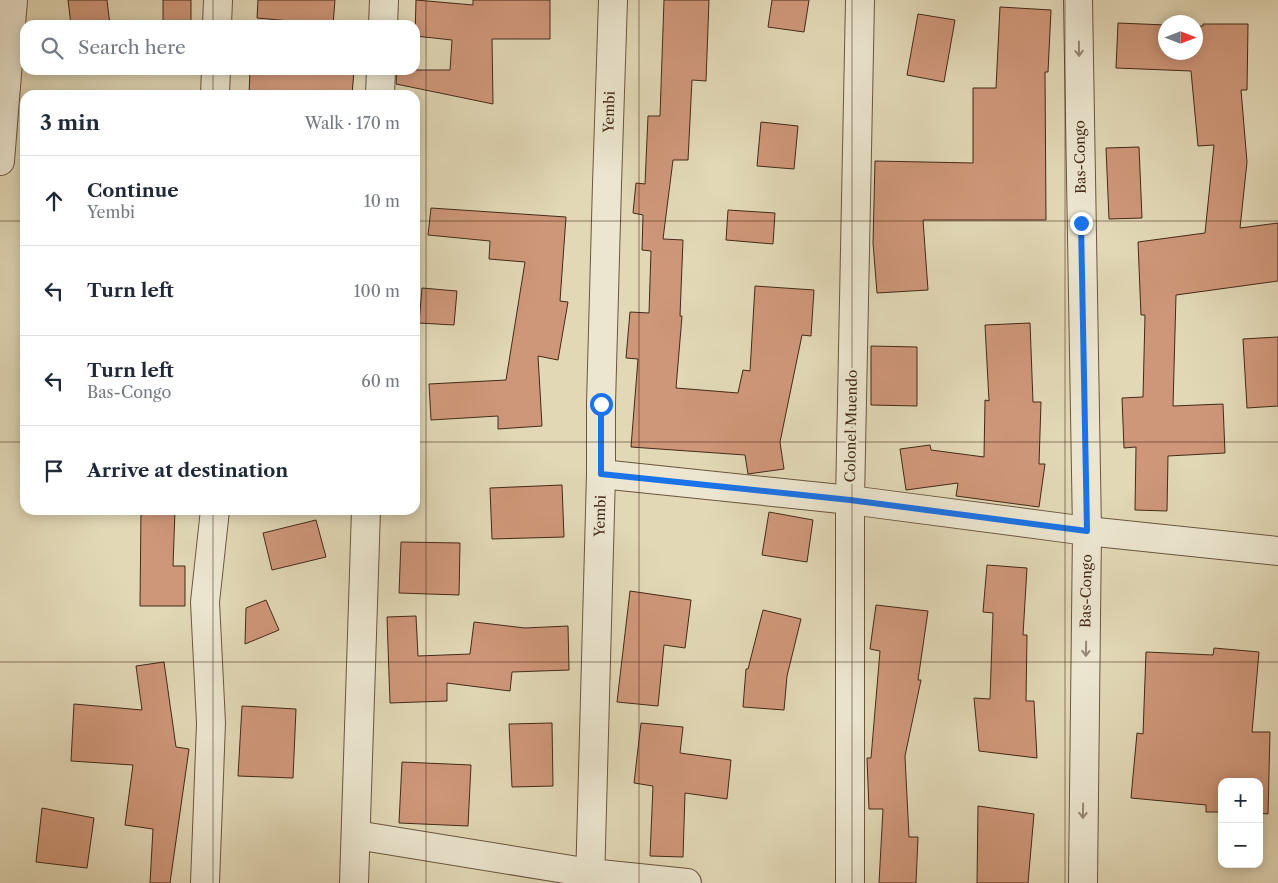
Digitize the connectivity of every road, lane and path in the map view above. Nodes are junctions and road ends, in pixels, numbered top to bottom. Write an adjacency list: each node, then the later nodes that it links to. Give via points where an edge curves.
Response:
1 (13, 0): 13 (street)
2 (218, 0): 7 (street)
3 (384, 0): 8 (street)
4 (613, 0): 14 (street, Yembi)
5 (860, 0): 15 (street, Colonel Muendo)
6 (1078, 0): 18 (street, Bas-Congo, one-way to 18)
7 (217, 20)
8 (383, 20)
9 (216, 75): 11 (street)
10 (381, 75): 12 (street)
11 (215, 90)
12 (380, 90)
13 (0, 161)
14 (601, 474): 15 (street); 21 (street, Yembi)
15 (850, 500): 18 (street); 25 (street, Colonel Muendo)
16 (214, 515): 22 (street, via 205,602 212,723)
17 (366, 515): 20 (street)
18 (1087, 531): 19 (street); 26 (street, Bas-Congo, one-way to 26)
19 (1278, 551)
20 (356, 835): 21 (street); 23 (street)
21 (590, 878): 24 (street)
22 (205, 883)
23 (354, 883)
24 (687, 883)
25 (850, 883)
26 (1082, 883)

